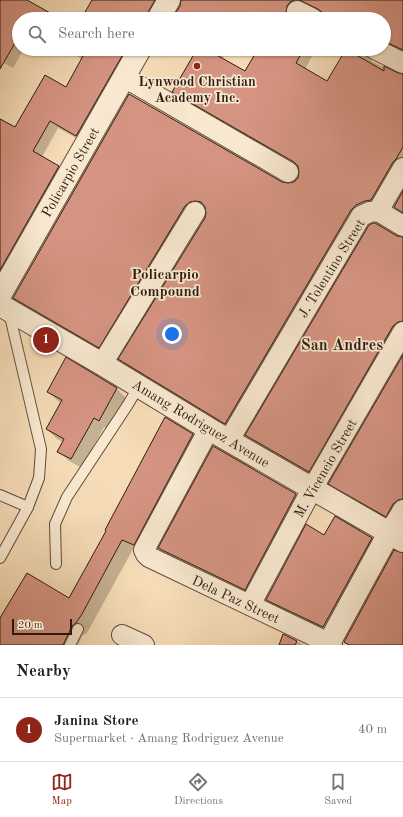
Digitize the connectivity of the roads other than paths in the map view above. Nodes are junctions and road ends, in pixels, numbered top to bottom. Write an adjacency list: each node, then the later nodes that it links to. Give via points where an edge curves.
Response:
1 (169, 0): 2 (street)
2 (162, 12)
3 (136, 56): 6 (street, Policarpio Street)
4 (389, 56): 5 (street)
5 (403, 63)
6 (124, 77): 8 (street); 12 (street, Policarpio Street)
7 (403, 168): 10 (street, J. Tolentino Street)
8 (288, 172)
9 (195, 212): 14 (street)
10 (378, 212): 11 (street); 17 (street, J. Tolentino Street, via 361,216)
11 (403, 226)
12 (3, 303): 14 (street, Amang Rodriguez Avenue); 20 (lane, via 41,449 39,478)
13 (403, 332): 18 (street, M. Vicencio Street)
14 (102, 364): 15 (street, Amang Rodriguez Avenue)
15 (139, 386): 16 (street, Amang Rodriguez Avenue); 24 (lane, via 67,497 55,524)
16 (209, 429): 17 (street, Amang Rodriguez Avenue); 25 (street, Dela Paz Street, via 144,550 149,557)
17 (229, 440): 18 (street, Amang Rodriguez Avenue)
18 (312, 489): 22 (street, Amang Rodriguez Avenue); 25 (street, M. Vicencio Street)
19 (0, 495): 20 (lane)
20 (28, 507): 23 (lane)
21 (403, 510): 22 (street)
22 (396, 537): 28 (street)
23 (0, 558)
24 (56, 564)
25 (250, 605): 28 (street, Dela Paz Street)
26 (78, 629): 29 (lane)
27 (122, 635): 30 (street)
28 (330, 644)
29 (70, 645)
30 (144, 645)

